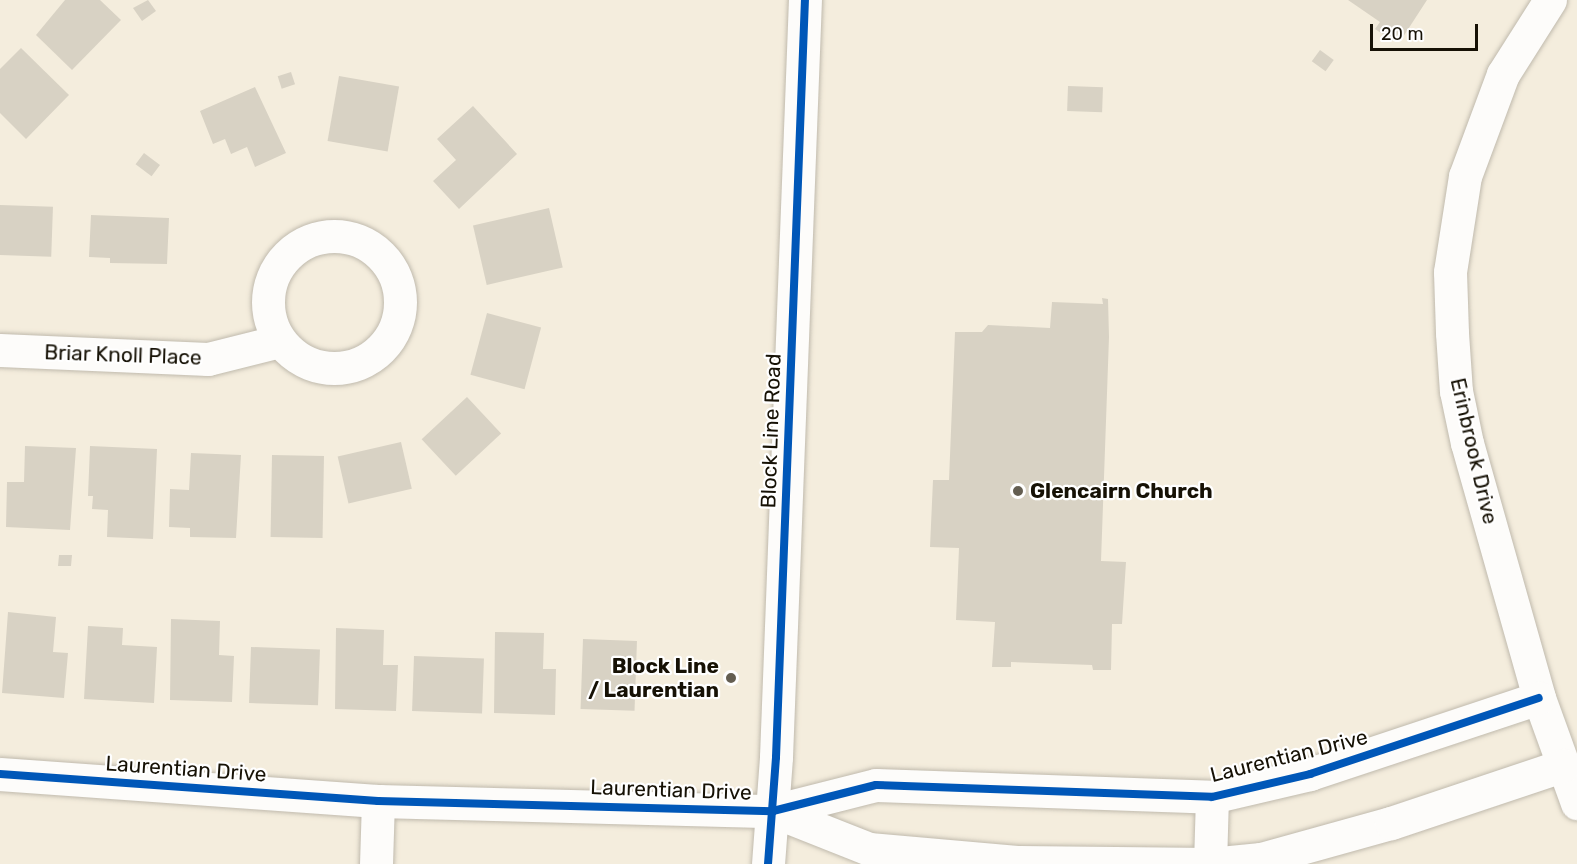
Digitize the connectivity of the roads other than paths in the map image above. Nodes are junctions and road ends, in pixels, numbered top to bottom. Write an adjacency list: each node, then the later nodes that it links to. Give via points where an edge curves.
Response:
1 (806, 0): 11 (street, Block Line Road)
2 (1550, 0): 5 (street, Erinbrook Drive, via 1503,74 1465,176 1450,272 1458,402)
3 (280, 342): 3 (street, via 298,358 319,367 338,369 361,364 385,346 399,319 400,286 390,263 371,244 339,234 301,243 276,270 267,303); 4 (street, Briar Knoll Place, via 208,359)
4 (0, 350)
5 (1539, 698): 6 (street, Erinbrook Drive); 8 (street, Laurentian Drive, via 1310,774)
6 (1564, 765): 10 (street, Erinbrook Drive); 14 (street, Laurentian Drive, via 1390,823 1260,859)
7 (0, 774): 9 (street, Laurentian Drive)
8 (1212, 797): 11 (street, Laurentian Drive, via 876,785); 14 (street)
9 (378, 801): 11 (street, Laurentian Drive); 12 (street)
10 (1577, 803)
11 (773, 811): 13 (street, Block Line Road); 14 (street, Laurentian Drive, via 869,849 1019,862)
12 (376, 864)
13 (768, 864)
14 (1210, 864)

